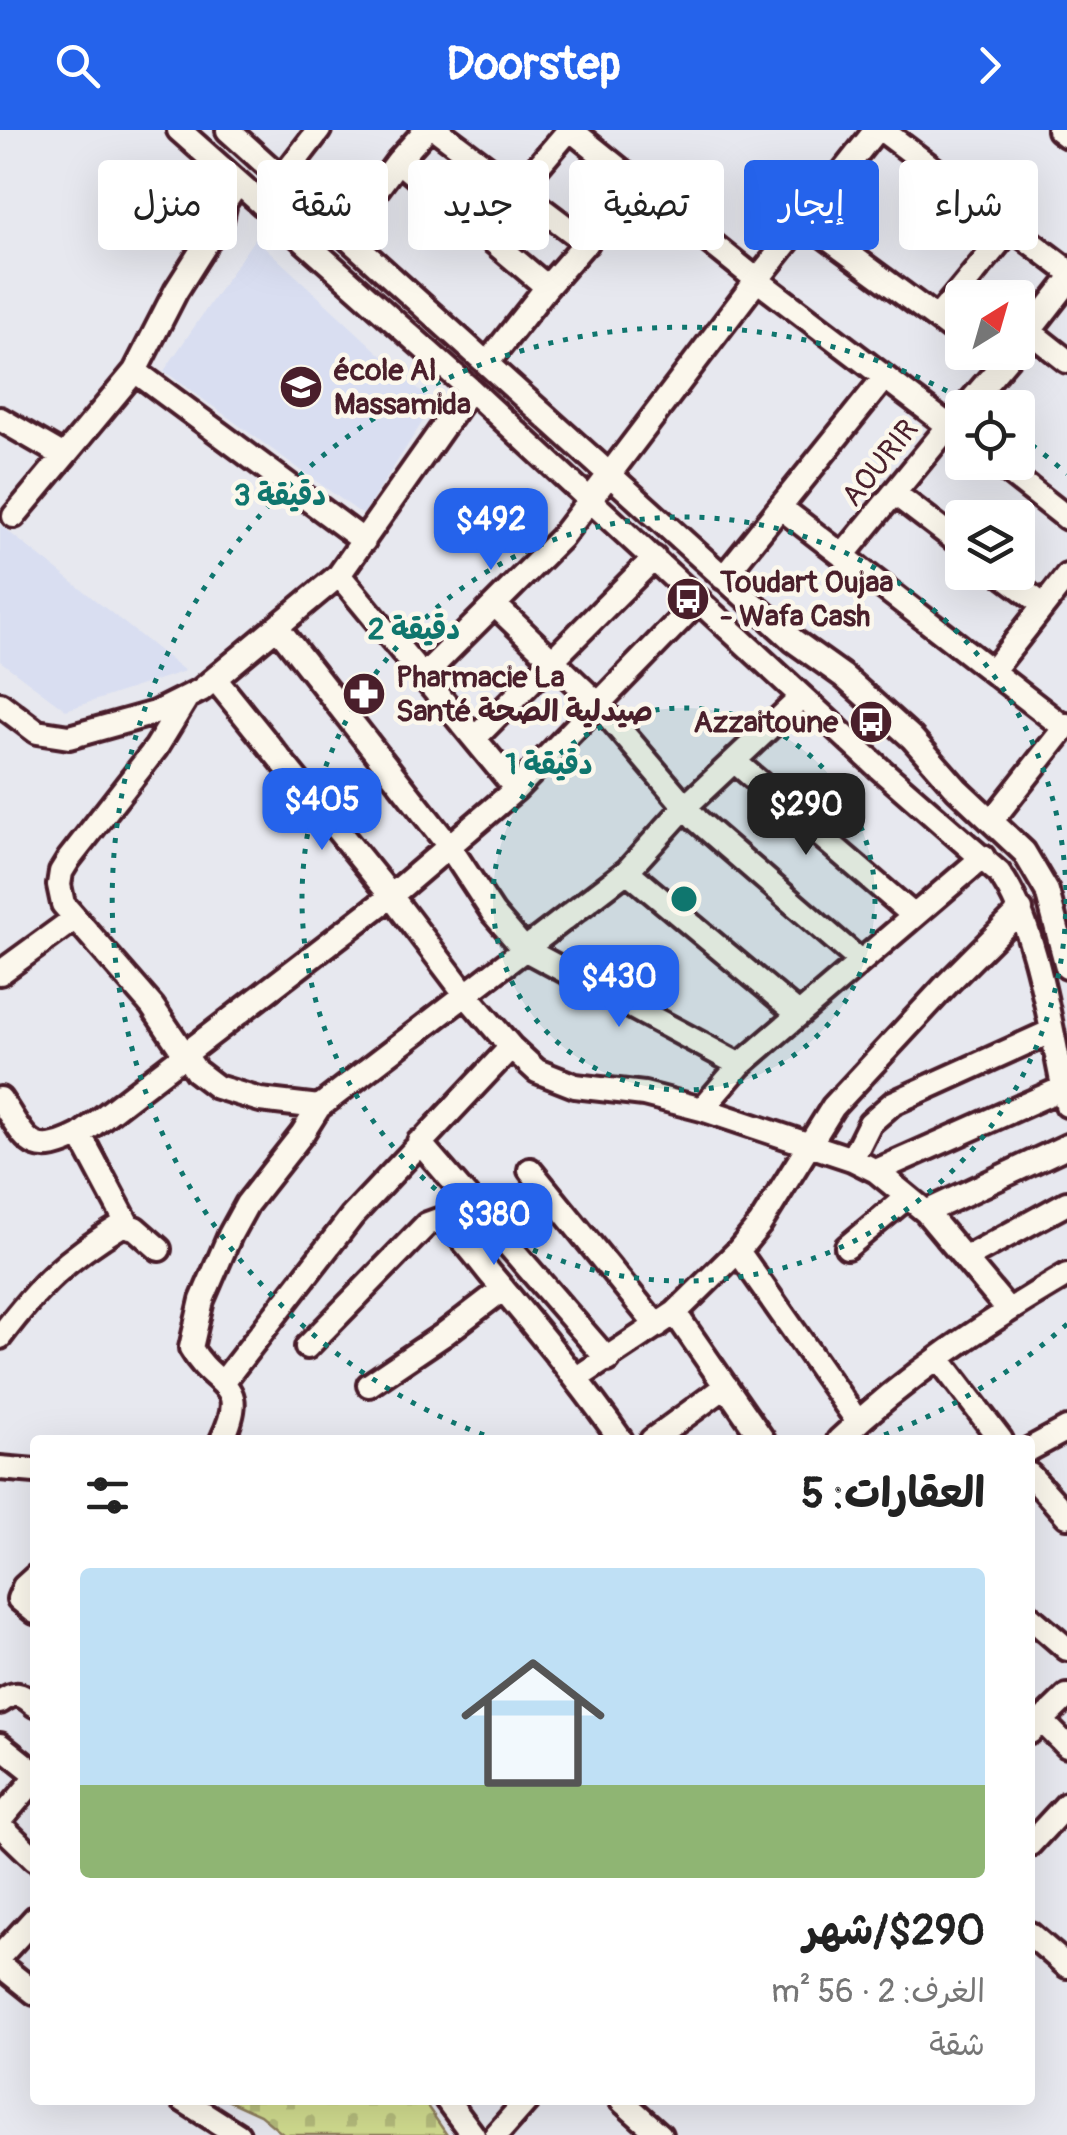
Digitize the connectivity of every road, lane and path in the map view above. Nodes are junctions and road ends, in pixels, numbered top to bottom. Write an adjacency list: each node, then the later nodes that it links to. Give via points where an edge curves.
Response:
1 (180, 130): 20 (street)
2 (228, 130): 10 (street)
3 (319, 130): 11 (street)
4 (426, 130): 17 (street)
5 (437, 130): 12 (street)
6 (570, 130): 13 (street); 14 (street)
7 (879, 130): 15 (street); 16 (street)
8 (1059, 130): 9 (street)
9 (1067, 136)
10 (262, 160)
11 (296, 160)
12 (478, 160)
13 (544, 160)
14 (608, 160)
15 (854, 160)
16 (919, 160)
17 (398, 161): 18 (street); 19 (street)
18 (408, 170)
19 (388, 174)
20 (246, 189): 41 (street, via 225,202); 43 (street)
21 (549, 214): 22 (street)
22 (569, 229)
23 (1038, 248): 31 (street)
24 (361, 250): 40 (street)
25 (504, 250): 34 (street)
26 (579, 250): 34 (street)
27 (720, 250): 32 (street)
28 (781, 250): 32 (street)
29 (843, 250): 35 (street)
30 (993, 250): 35 (street)
31 (1067, 270)
32 (757, 280): 42 (street); 48 (street)
33 (1067, 284): 36 (street)
34 (548, 286): 40 (street)
35 (936, 318): 37 (street)
36 (1035, 324)
37 (945, 325)
38 (1035, 345): 39 (street)
39 (1067, 361)
40 (488, 362): 48 (street)
41 (136, 371): 47 (street); 56 (street)
42 (884, 378): 44 (street); 52 (street)
43 (470, 389): 51 (street); 56 (street)
44 (945, 412)
45 (0, 418): 47 (street)
46 (945, 437): 50 (street, AOURIR)
47 (64, 456): 53 (street)
48 (610, 476): 51 (street); 61 (street)
49 (1019, 480): 54 (street)
50 (894, 493): 55 (street); 57 (street, AOURIR)
51 (592, 500): 58 (street); 65 (street)
52 (780, 507): 57 (street); 61 (street)
53 (14, 516)
54 (1067, 518)
55 (945, 532)
56 (364, 542): 59 (street)
57 (844, 554): 68 (street)
58 (654, 558): 63 (street); 67 (street)
59 (339, 575): 66 (street); 69 (street)
60 (1067, 576): 64 (street)
61 (724, 578): 81 (street, via 912,738)
62 (1023, 590): 64 (street)
63 (700, 600): 71 (street); 74 (street)
64 (1043, 605): 68 (street)
65 (496, 606): 67 (street); 69 (street)
66 (278, 628): 70 (street); 82 (street)
67 (552, 658): 74 (street); 76 (street)
68 (994, 670): 75 (street)
69 (423, 676): 76 (street)
70 (216, 680): 72 (street); 85 (street)
71 (802, 697): 78 (street); 83 (street)
72 (186, 699): 73 (street, via 69,737 37,732); 88 (street, via 61,872 63,904)
73 (0, 704)
74 (598, 704): 79 (street); 80 (street)
75 (1066, 726): 77 (street)
76 (476, 737): 79 (street)
77 (1058, 756): 81 (street)
78 (734, 761): 80 (street); 87 (street)
79 (516, 789): 82 (street)
80 (686, 806): 84 (street); 90 (street)
81 (993, 820): 91 (street, via 1042,881)
82 (449, 846): 85 (street); 89 (street)
83 (983, 856): 86 (street); 87 (street)
84 (627, 871): 89 (street); 94 (street)
85 (391, 896): 93 (street); 97 (street)
86 (1021, 910): 95 (street); 105 (street, via 857,1078)
87 (913, 914): 90 (street)
88 (74, 920): 92 (street); 97 (street, via 130,979)
89 (524, 949): 93 (street); 98 (street)
90 (860, 961): 94 (street)
91 (1067, 967)
92 (0, 973)
93 (467, 996): 96 (street); 101 (street)
94 (798, 1014): 98 (street)
95 (1050, 1032): 99 (street); 107 (street, via 893,1103 870,1123)
96 (511, 1047): 102 (street, via 555,1080); 104 (street)
97 (186, 1055): 101 (street, via 217,1087); 103 (street)
98 (740, 1065): 102 (street)
99 (1065, 1096): 109 (street)
100 (0, 1099): 103 (street, via 36,1146 48,1149)
101 (319, 1106): 126 (street, via 247,1204 202,1300 191,1348)
102 (702, 1109): 105 (street)
103 (80, 1135): 112 (street)
104 (418, 1142): 124 (street); 126 (street)
105 (810, 1144): 107 (street); 115 (street)
106 (1067, 1146): 111 (street)
107 (852, 1159): 109 (street)
108 (530, 1170): 120 (street, via 627,1285)
109 (876, 1172): 111 (street)
110 (1067, 1203): 116 (street)
111 (917, 1204): 113 (street); 116 (street)
112 (128, 1225): 114 (street); 121 (street, via 55,1272)
113 (847, 1247)
114 (159, 1248)
115 (738, 1251): 120 (street); 129 (street)
116 (966, 1258): 119 (street)
117 (1067, 1275): 119 (street)
118 (503, 1289): 122 (street, via 445,1224 433,1221); 125 (street); 127 (street)
119 (1008, 1310): 123 (street)
120 (666, 1320): 124 (street); 128 (street)
121 (0, 1337)
122 (307, 1347)
123 (939, 1359): 129 (street); 136 (street)
124 (608, 1360): 125 (street)
125 (577, 1378): 132 (street)
126 (222, 1382): 131 (street, via 234,1399)
127 (368, 1385)
128 (726, 1386): 133 (street); 134 (street)
129 (858, 1422): 135 (street)
130 (1067, 1429): 137 (street)
131 (224, 1435)
132 (617, 1435)
133 (659, 1435)
134 (760, 1435)
135 (845, 1435)
136 (997, 1435)
137 (1035, 1447)
138 (0, 1468): 139 (street)
139 (30, 1471)
140 (1035, 1481): 141 (street)
141 (1067, 1516)
142 (30, 1581): 143 (street, via 19,1598)
143 (30, 1608)
144 (1035, 1621): 145 (street)
145 (1067, 1649)
146 (1067, 1696): 149 (street)
147 (30, 1701): 148 (street, via 14,1693)
148 (0, 1702)
149 (1037, 1717): 151 (street)
150 (0, 1745): 152 (street)
151 (1067, 1746)
152 (30, 1772)
153 (30, 1783): 155 (street)
154 (1067, 1804): 156 (street)
155 (0, 1823): 157 (street)
156 (1035, 1839)
157 (30, 1854)
158 (30, 1923): 160 (street)
159 (1035, 1938): 162 (street)
160 (0, 1956)
161 (0, 1966): 163 (street)
162 (1067, 1966)
163 (30, 1989)
164 (190, 2105): 168 (street)
165 (451, 2105): 169 (street)
166 (523, 2105): 170 (street)
167 (627, 2105): 171 (street)
168 (238, 2135)
169 (473, 2135)
170 (496, 2135)
171 (660, 2135)

